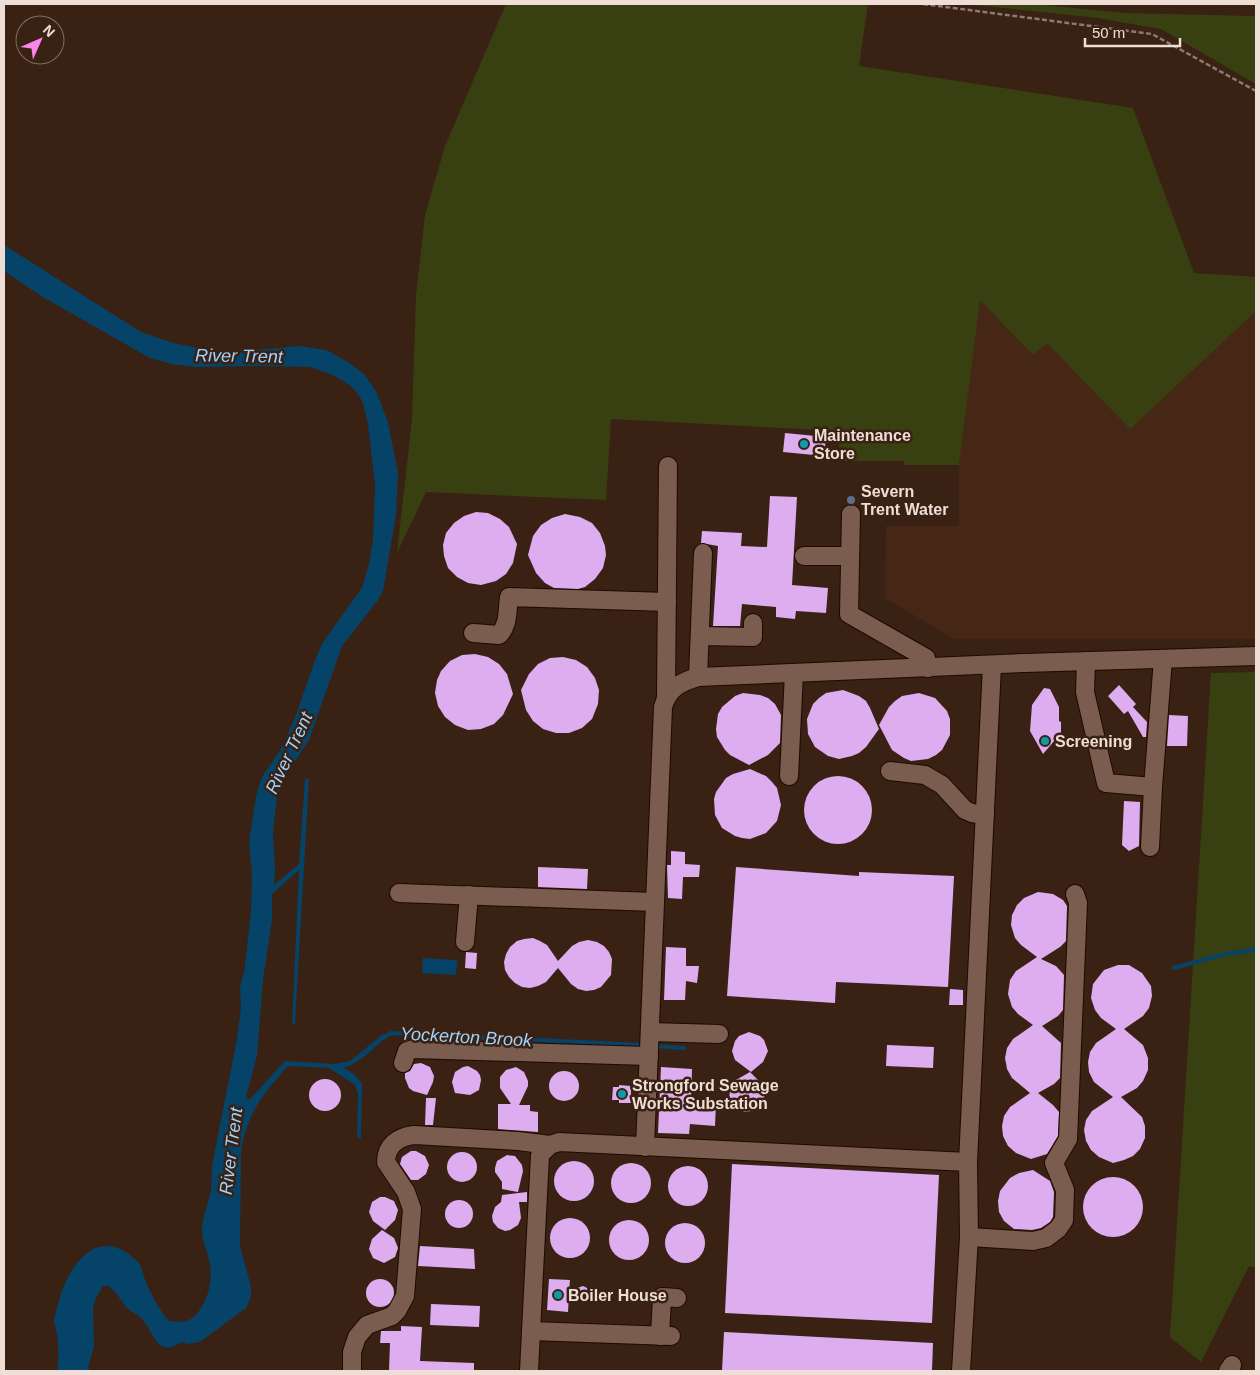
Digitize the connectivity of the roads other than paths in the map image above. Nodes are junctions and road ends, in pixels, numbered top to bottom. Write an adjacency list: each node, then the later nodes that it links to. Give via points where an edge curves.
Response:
1 (668, 466): 6 (lane)
2 (851, 514): 5 (lane)
3 (704, 554): 9 (lane)
4 (804, 556): 5 (lane)
5 (850, 556): 14 (lane, via 849,614 926,658)
6 (667, 602): 8 (lane, via 508,597 503,631 499,635); 17 (lane)
7 (753, 623): 9 (lane, via 753,636)
8 (474, 633)
9 (700, 636): 16 (lane)
10 (1256, 656): 11 (lane)
11 (1163, 659): 12 (lane); 20 (lane)
12 (1086, 661): 13 (lane); 20 (lane, via 1085,692 1106,783)
13 (992, 665): 14 (lane); 21 (lane)
14 (928, 668): 15 (lane)
15 (794, 673): 16 (lane); 19 (lane)
16 (698, 676): 17 (lane, via 677,684)
17 (666, 697): 26 (lane)
18 (890, 770): 21 (lane, via 925,775 942,785 965,810)
19 (789, 776)
20 (1153, 787): 22 (lane)
21 (985, 815): 34 (lane)
22 (1150, 847)
23 (399, 893): 25 (lane)
24 (1075, 894): 35 (lane, via 1078,903 1068,1139 1054,1163 1065,1190 1064,1220 1046,1238 1032,1241)
25 (469, 895): 26 (lane); 27 (lane)
26 (655, 902): 28 (lane)
27 (464, 942)
28 (650, 1032): 29 (lane); 30 (lane)
29 (719, 1034)
30 (649, 1056): 31 (lane, via 413,1049 407,1052); 33 (lane)
31 (403, 1063)
32 (550, 1145): 33 (lane, via 559,1142); 37 (lane, via 540,1155); 38 (lane, via 414,1136 402,1137 391,1145 386,1162 406,1192 412,1209 405,1296 392,1316 367,1326 357,1336 352,1352)
33 (645, 1147): 34 (lane)
34 (968, 1162): 35 (lane)
35 (969, 1237): 40 (lane)
36 (677, 1298): 37 (lane, via 662,1297 666,1336)
37 (531, 1331): 39 (lane)
38 (352, 1371)
39 (529, 1371)
40 (961, 1371)

